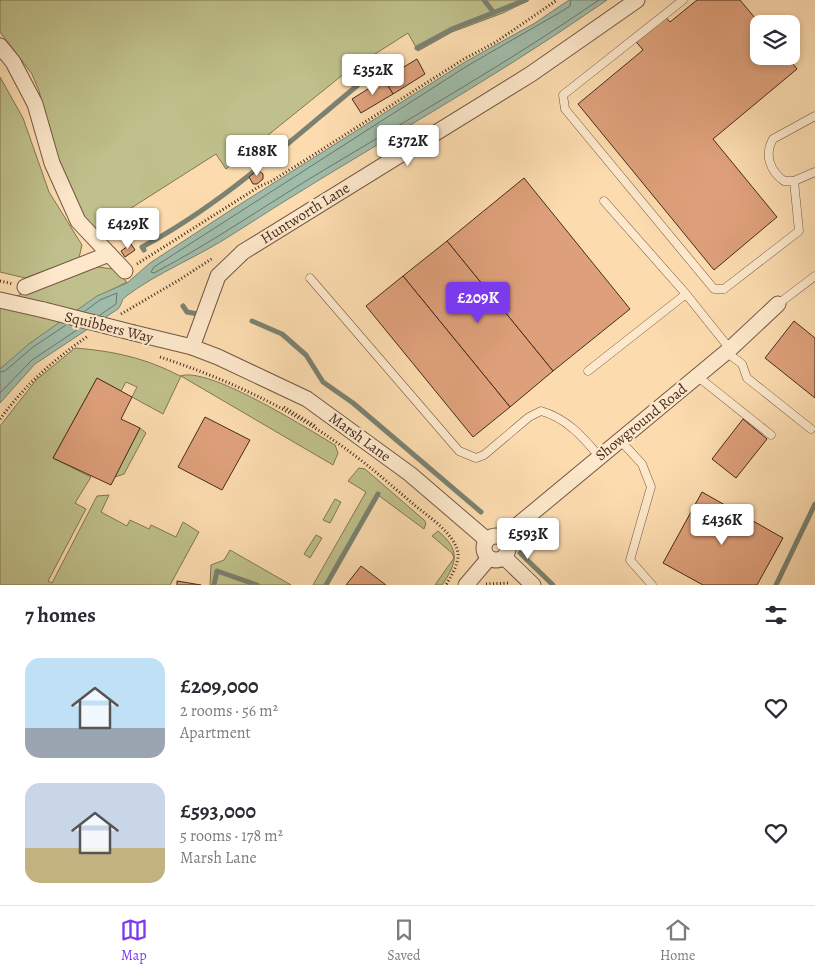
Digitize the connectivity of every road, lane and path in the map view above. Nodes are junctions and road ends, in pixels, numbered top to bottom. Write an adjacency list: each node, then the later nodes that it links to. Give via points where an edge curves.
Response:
1 (557, 0): 10 (path, via 496,42)
2 (637, 0): 20 (street, Huntworth Lane, via 530,74 243,252 218,276)
3 (683, 0): 7 (lane, via 563,95 565,109 714,289 724,289 799,232)
4 (0, 46): 9 (street, via 13,62 35,104 52,163 78,221)
5 (815, 116): 7 (lane, via 773,139 769,145 771,168 784,181)
6 (815, 172): 7 (lane)
7 (794, 181)
8 (604, 201): 14 (lane)
9 (109, 254): 10 (street); 13 (street)
10 (125, 271)
11 (815, 276): 16 (lane)
12 (310, 278): 32 (lane, via 460,450 476,458 484,455 529,417 541,411 554,415 573,428)
13 (25, 287)
14 (686, 294): 22 (lane); 25 (lane)
15 (0, 300): 20 (street, Squibbers Way, bridge)
16 (778, 304): 22 (street, Showground Road)
17 (129, 309): 18 (path)
18 (114, 318)
19 (90, 335): 27 (path, via 34,378)
20 (192, 347): 24 (street, Squibbers Way)
21 (155, 351): 31 (path, via 287,408)
22 (728, 351): 26 (street, Showground Road); 28 (lane, via 742,364 747,378)
23 (150, 353): 31 (path, via 187,365 254,395)
24 (218, 357): 33 (street, Marsh Lane, via 307,399)
25 (588, 371)
26 (697, 376): 29 (lane); 30 (street, Showground Road)
27 (0, 418)
28 (811, 429)
29 (771, 435)
30 (619, 440): 32 (street, Showground Road); 40 (lane, via 642,464 650,487 630,560)
31 (335, 442): 36 (path, via 445,532 458,553 458,562)
32 (599, 456): 33 (street, Showground Road)
33 (495, 539): 34 (street, via 484,548); 34 (street, via 508,548)
34 (496, 558): 35 (street); 37 (street)
35 (520, 573): 38 (path, via 512,583); 39 (street)
36 (446, 585)
37 (466, 585)
38 (483, 585)
39 (533, 585)
40 (652, 585)

